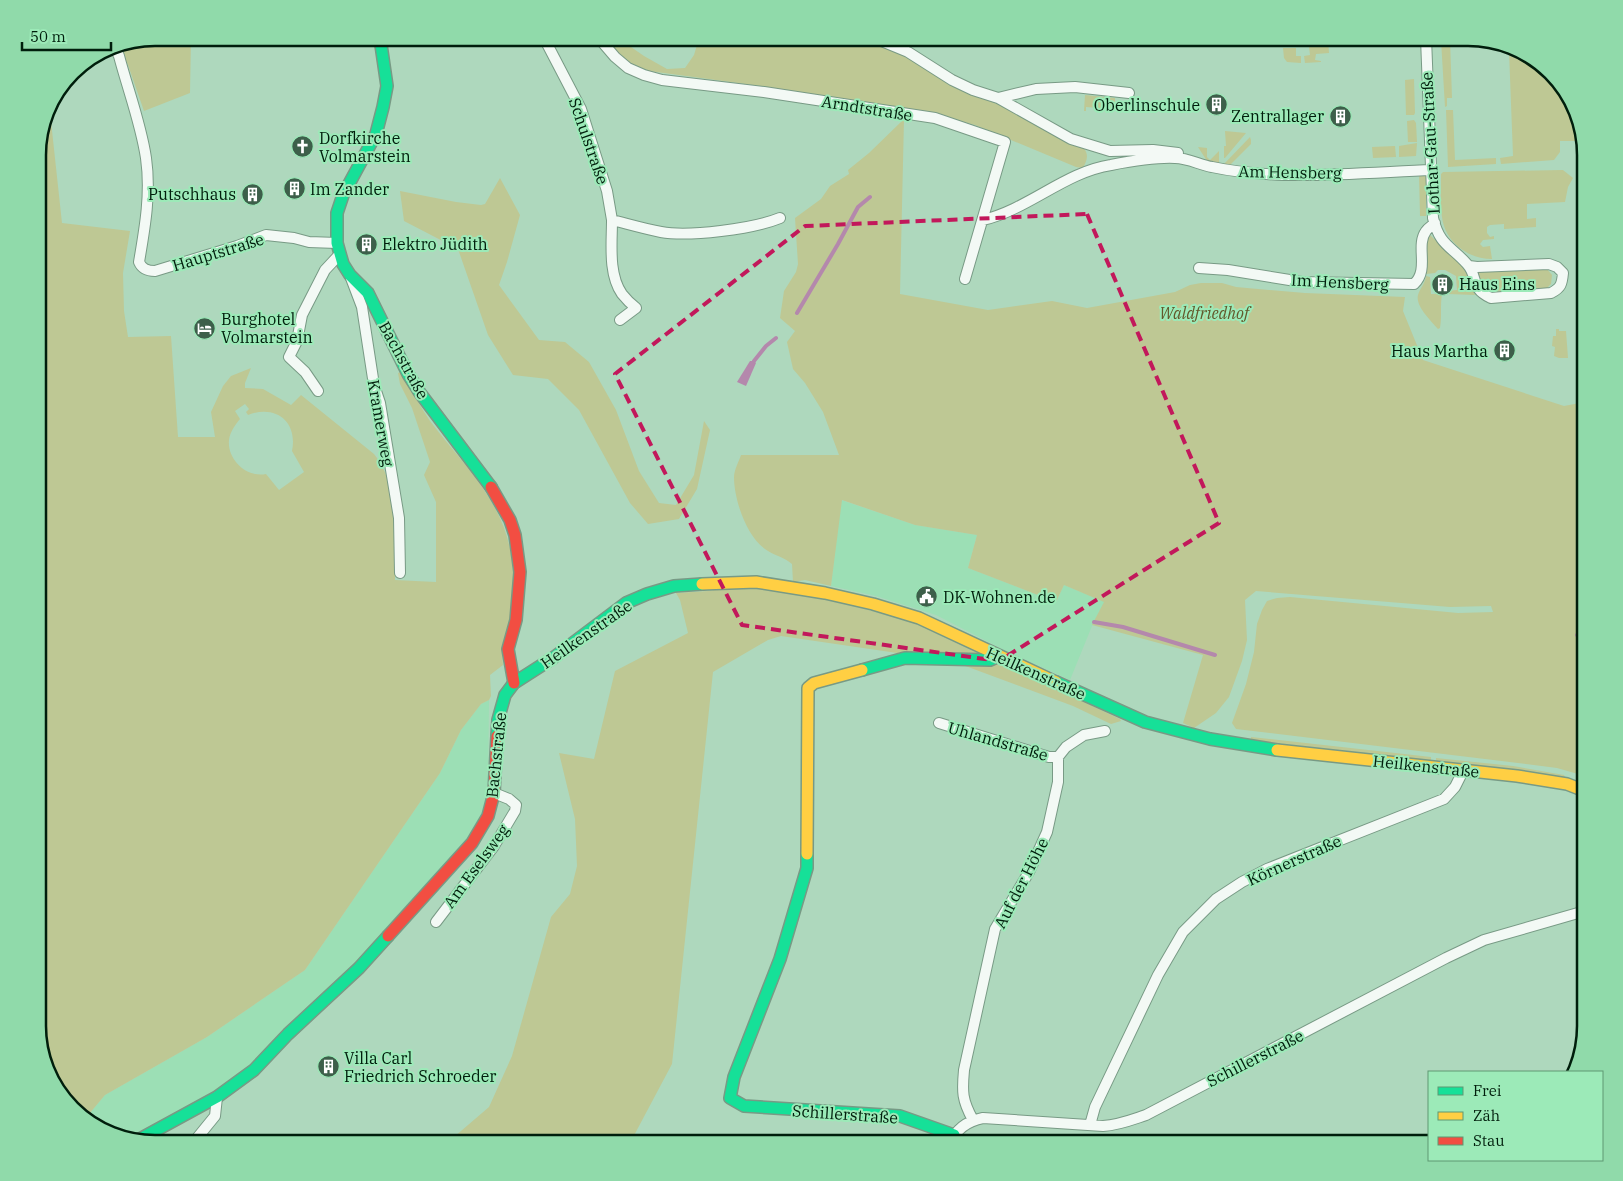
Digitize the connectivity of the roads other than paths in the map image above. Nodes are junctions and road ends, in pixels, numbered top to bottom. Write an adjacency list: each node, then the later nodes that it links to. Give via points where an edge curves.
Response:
1 (381, 46): 15 (street, via 387,86 383,107 376,134 343,195 337,213)
2 (548, 46): 12 (street, Schulstraße, via 581,110 607,191)
3 (606, 46): 13 (street, Arndtstraße, via 628,68 662,80 935,118 1005,142)
4 (893, 46): 8 (street, via 966,87)
5 (1426, 46): 10 (street, Lothar-Gau-Straße)
6 (117, 54): 15 (street, Hauptstraße, via 146,157 147,209 139,262 145,270 155,271 266,235)
7 (1130, 93): 8 (street, via 1075,87 1036,89)
8 (998, 98): 9 (street, via 1071,139 1093,147 1110,151 1180,153)
9 (1198, 164): 10 (street, Am Hensberg, via 1284,175); 13 (street, Am Hensberg, via 1177,158 1109,165 1086,171 1002,214)
10 (1432, 170): 14 (street, Lothar-Gau-Straße)
11 (780, 218): 12 (street, via 765,224 686,234 662,233)
12 (612, 220): 21 (street, Schulstraße, via 612,259 616,280 622,294 636,308)
13 (983, 220): 20 (street, Arndtstraße)
14 (1435, 223): 17 (street, Lothar-Gau-Straße, via 1441,239); 18 (street, Im Hensberg, via 1422,238 1422,273 1414,284 1302,282)
15 (336, 243): 16 (street, Bachstraße)
16 (339, 255): 19 (street, Bachstraße); 22 (street, via 325,270 302,315 289,357)
17 (1469, 266): 17 (street, Lothar-Gau-Straße, via 1476,287 1491,298 1551,293 1562,283 1563,274 1549,264)
18 (1199, 268)
19 (350, 275): 23 (street, Kramerweg, via 362,306 374,385 380,403 399,518); 25 (street, Bachstraße, via 368,293 420,393 488,483 510,520 520,572 516,620 508,649)
20 (965, 278)
21 (620, 320)
22 (318, 391)
23 (400, 573)
24 (999, 656): 25 (street, Heilkenstraße, via 919,618 873,604 756,582 697,584 674,586 626,604 554,658); 29 (street, Heilkenstraße, via 1145,722 1183,733 1248,746 1333,757); 39 (street, Schillerstraße, via 990,660 905,658 814,683 808,688 808,868 780,959 734,1077 730,1098 744,1106 900,1116)
25 (514, 683): 31 (street, Bachstraße, via 505,695 498,720)
26 (939, 723): 28 (street, Uhlandstraße)
27 (1105, 731): 28 (street, via 1084,735 1066,746)
28 (1058, 757): 35 (street, Auf der Höhe, via 1058,782 1047,832 1029,872 996,929 964,1070 962,1093)
29 (1464, 769): 30 (street, Heilkenstraße); 36 (street, Körnerstraße, via 1456,787 1444,799 1267,869 1242,882 1204,910 1184,932 1158,975 1094,1107)
30 (1577, 788)
31 (494, 793): 33 (street, Am Eselsweg, via 509,799 516,805 515,811 494,846); 34 (street, Bachstraße, via 488,816 472,843 359,968 254,1070)
32 (1577, 914): 36 (street, Schillerstraße, via 1484,940 1146,1114 1116,1126)
33 (436, 922)
34 (217, 1097): 37 (street, Bachstraße); 38 (street, via 215,1116)
35 (973, 1120): 36 (street, Schillerstraße); 40 (street, Schillerstraße)
36 (1090, 1125)
37 (147, 1134)
38 (200, 1135)
39 (944, 1135)
40 (956, 1135)

